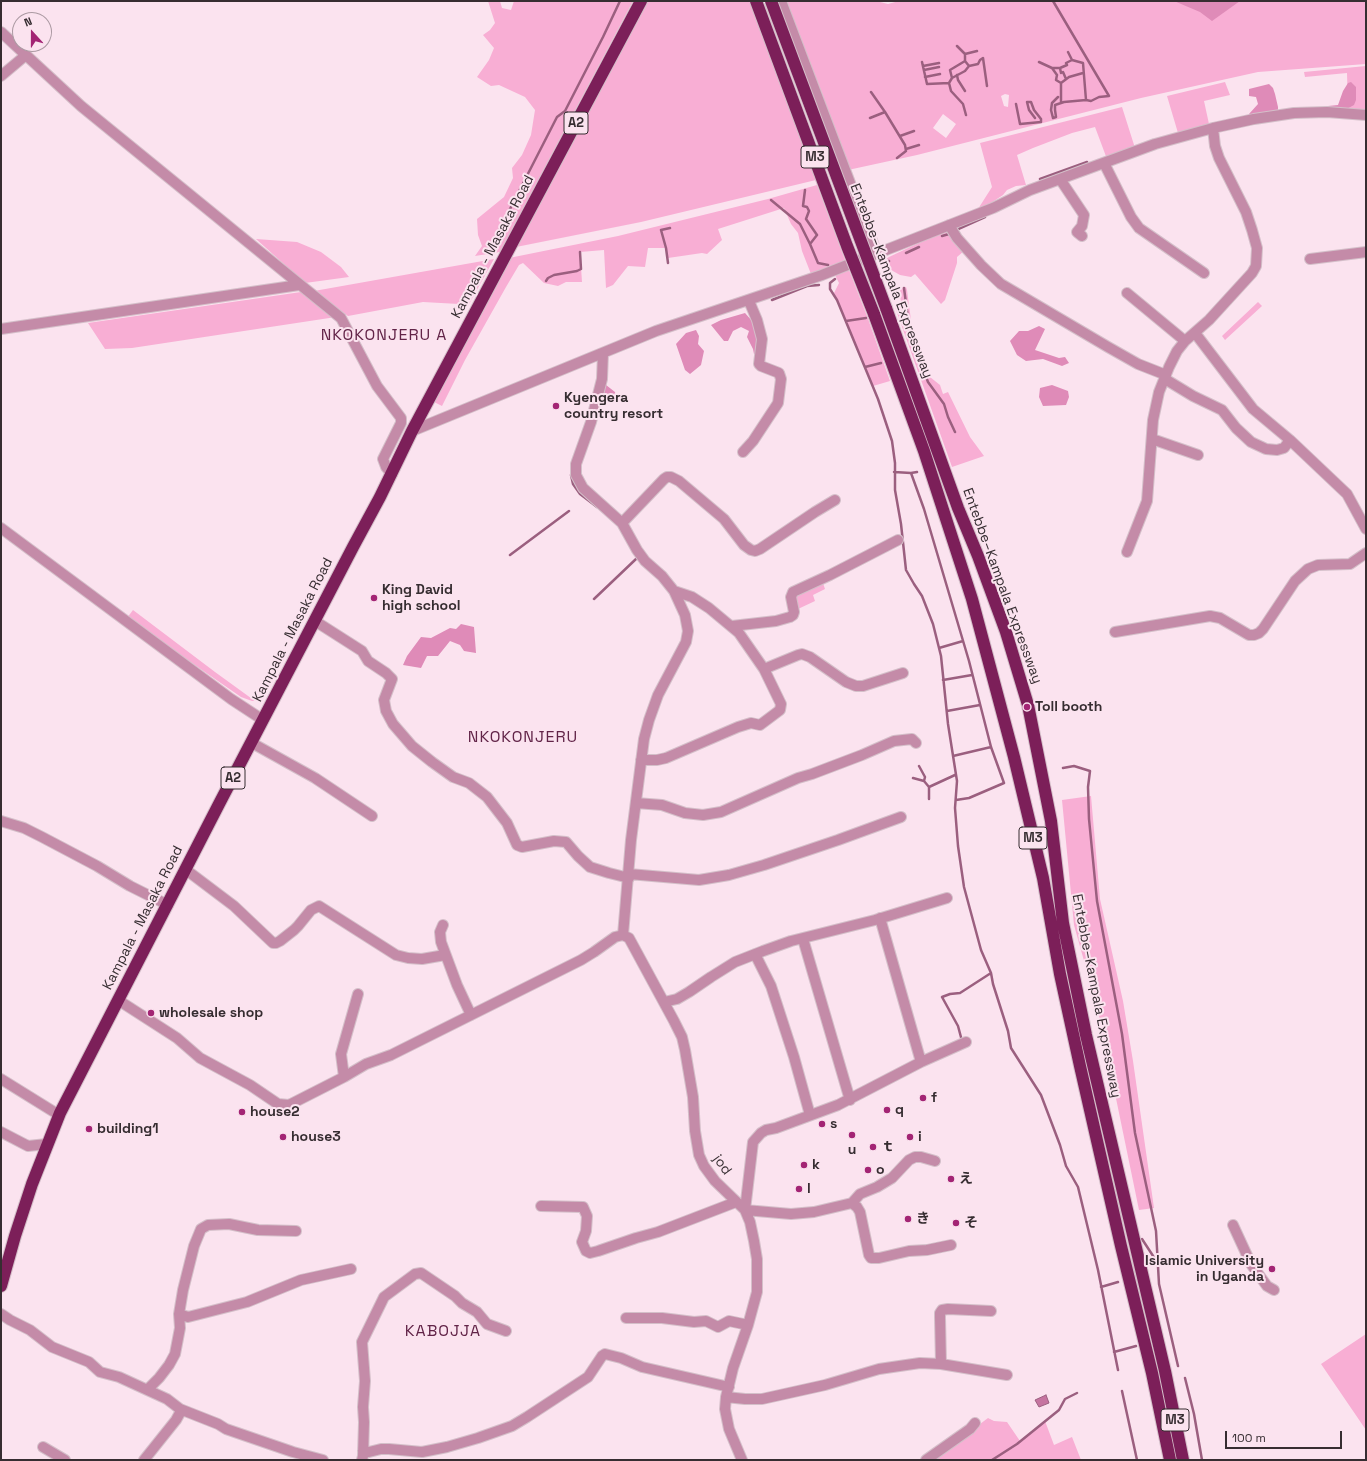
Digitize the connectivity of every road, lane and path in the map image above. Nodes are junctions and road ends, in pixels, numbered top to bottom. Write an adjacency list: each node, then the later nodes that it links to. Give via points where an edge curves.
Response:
1 (641, 1): 26 (highway, Kampala - Masaka Road / A2)
2 (756, 1): 108 (highway, Entebbe–Kampala Expressway / M3, bridge, via 924,451 972,599 1043,878 1080,1066)
3 (771, 1): 109 (highway, Entebbe–Kampala Expressway / M3, bridge, via 1006,632 1028,705 1051,821 1064,923 1086,1035 1166,1375)
4 (781, 1): 15 (street)
5 (1, 32): 6 (street)
6 (26, 55): 7 (street); 18 (street, via 81,106)
7 (1, 76)
8 (1366, 116): 9 (street, via 1327,112 1294,113)
9 (1213, 128): 10 (street, via 1155,144); 22 (street, via 1219,158 1246,212 1257,256 1252,273)
10 (1104, 164): 11 (street); 17 (street, via 1139,228)
11 (1060, 179): 12 (street); 13 (street, via 1084,215 1082,226 1077,232)
12 (949, 225): 15 (street); 25 (street, via 957,238 1001,284 1114,351)
13 (1082, 236)
14 (1366, 252): 16 (street)
15 (877, 254): 20 (street)
16 (1310, 259)
17 (1204, 273)
18 (299, 285): 21 (street); 31 (street, via 341,318 377,386 401,418 401,423 383,459)
19 (1127, 293): 23 (street)
20 (749, 301): 24 (street, via 679,323); 29 (street, via 758,320 762,339 759,364 779,373 781,379 778,403 753,442)
21 (1, 329)
22 (1195, 333): 23 (street); 28 (street, via 1253,409)
23 (1185, 341): 25 (street, via 1177,351)
24 (603, 353): 26 (street); 34 (street, via 602,378 591,422 576,464 576,475 583,488)
25 (1165, 377): 27 (street, via 1156,404); 28 (street, via 1193,396 1222,410 1251,442 1266,449 1277,450 1284,448)
26 (412, 431): 31 (highway, Kampala - Masaka Road / A2)
27 (1152, 439): 30 (street); 38 (street, via 1147,501)
28 (1290, 440): 33 (street, via 1342,488)
29 (743, 452)
30 (1198, 455)
31 (392, 474): 41 (highway, Kampala - Masaka Road / A2)
32 (835, 500): 34 (street, via 755,551 744,545 724,519 671,477 666,477)
33 (1363, 515): 36 (street)
34 (622, 523): 40 (street, via 645,561)
35 (1, 528): 46 (street)
36 (1366, 529)
37 (898, 540): 42 (street, via 793,592 791,597 794,612 790,617)
38 (1127, 552)
39 (1366, 553): 43 (street, via 1350,564 1318,565 1308,569 1295,582 1259,633 1254,635 1248,635 1220,618 1210,616)
40 (674, 591): 42 (street, via 692,597); 50 (street, via 685,615 688,631 686,642 658,695 649,720)
41 (316, 618): 46 (highway, Kampala - Masaka Road / A2); 49 (street, via 364,648 366,654 393,674 395,678 387,700 389,708 397,725); 56 (street, via 362,651 368,661 392,679 384,700 393,724 412,746 432,762 453,777 469,783 487,797 507,823 517,845 522,847 554,841 566,842 590,867)
42 (732, 626): 44 (street)
43 (1114, 632)
44 (764, 669): 45 (street, via 802,654 856,686); 50 (street, via 781,704 780,710 763,724 751,723 738,727 666,758)
45 (903, 673)
46 (263, 720): 47 (highway, Kampala - Masaka Road / A2)
47 (252, 743): 52 (street, via 315,778); 55 (highway, Kampala - Masaka Road / A2)
48 (916, 743): 51 (street, via 912,739 894,741 798,778 721,812 703,815 685,813 662,805)
49 (417, 744)
50 (641, 760): 51 (street)
51 (636, 803): 56 (street)
52 (372, 816)
53 (901, 817): 56 (street, via 729,875 699,880)
54 (1, 821): 58 (street, via 42,837)
55 (185, 869): 58 (highway, Kampala - Masaka Road / A2); 64 (street, via 276,943 298,926 311,910 319,906 396,955 422,959)
56 (629, 876): 61 (street)
57 (947, 898): 59 (street)
58 (168, 905): 66 (highway, Kampala - Masaka Road / A2)
59 (880, 918): 62 (street); 70 (street)
60 (443, 925): 64 (street, via 440,938)
61 (623, 935): 67 (street, jod, via 629,938); 68 (street, via 615,937 581,960)
62 (803, 939): 63 (street); 73 (street)
63 (755, 954): 67 (street, via 735,962 677,999); 75 (street, via 771,986)
64 (445, 955): 68 (street)
65 (358, 994): 71 (street, via 341,1054)
66 (118, 1000): 71 (street, via 177,1038 200,1058 250,1085 278,1104 289,1105); 74 (highway, Kampala - Masaka Road / A2)
67 (664, 1002): 79 (street, jod, via 682,1037 685,1050 699,1155 716,1182)
68 (471, 1015): 71 (street, via 366,1064)
69 (966, 1042): 70 (street)
70 (921, 1062): 73 (street)
71 (344, 1077)
72 (1, 1079): 74 (street)
73 (850, 1100): 75 (street)
74 (59, 1115): 77 (highway, Kampala - Masaka Road / A2)
75 (810, 1115): 82 (street, via 766,1130 756,1137 752,1148)
76 (1, 1132): 77 (street, via 28,1146)
77 (47, 1144): 87 (highway, Kampala - Masaka Road / A2, via 15,1236)
78 (935, 1161): 80 (street, via 921,1156 909,1160 892,1178 860,1194)
79 (736, 1202): 81 (street, via 658,1232 590,1253 586,1251 582,1242 587,1216 583,1207); 82 (street, jod)
80 (852, 1204): 82 (street, via 808,1213); 85 (street, via 860,1212 871,1258)
81 (541, 1206)
82 (745, 1210): 93 (street, via 753,1231 757,1259 755,1301)
83 (1233, 1225): 88 (street, via 1252,1264 1267,1286)
84 (296, 1231): 91 (street, via 258,1230 229,1224 208,1225 201,1229 190,1260)
85 (951, 1245)
86 (351, 1269): 91 (street, via 301,1280 247,1302 188,1317)
87 (1, 1286)
88 (1274, 1290)
89 (991, 1311): 95 (street, via 942,1310)
90 (1, 1314): 97 (street, via 30,1330 52,1347 89,1362 100,1372)
91 (179, 1314): 97 (street, via 180,1328 175,1354 159,1378)
92 (626, 1318): 93 (street, via 706,1321 718,1327 729,1321)
93 (748, 1325): 98 (street)
94 (506, 1331): 102 (street, via 487,1324 477,1312 421,1273 415,1274 384,1297 362,1342 365,1381)
95 (941, 1364): 96 (street); 98 (street, via 920,1363 879,1369 825,1385 762,1399 745,1399)
96 (1007, 1375)
97 (147, 1390): 99 (street, via 167,1399)
98 (727, 1392): 102 (street, via 605,1354 588,1377 512,1426 472,1440 422,1452 380,1449); 106 (street, via 726,1419)
99 (180, 1409): 104 (street, via 176,1420); 105 (street, via 226,1429)
100 (975, 1423): 107 (street)
101 (44, 1447): 103 (street)
102 (362, 1455)
103 (65, 1460)
104 (144, 1460)
105 (323, 1460)
106 (742, 1460)
107 (926, 1460)
108 (1170, 1460)
109 (1183, 1460)

